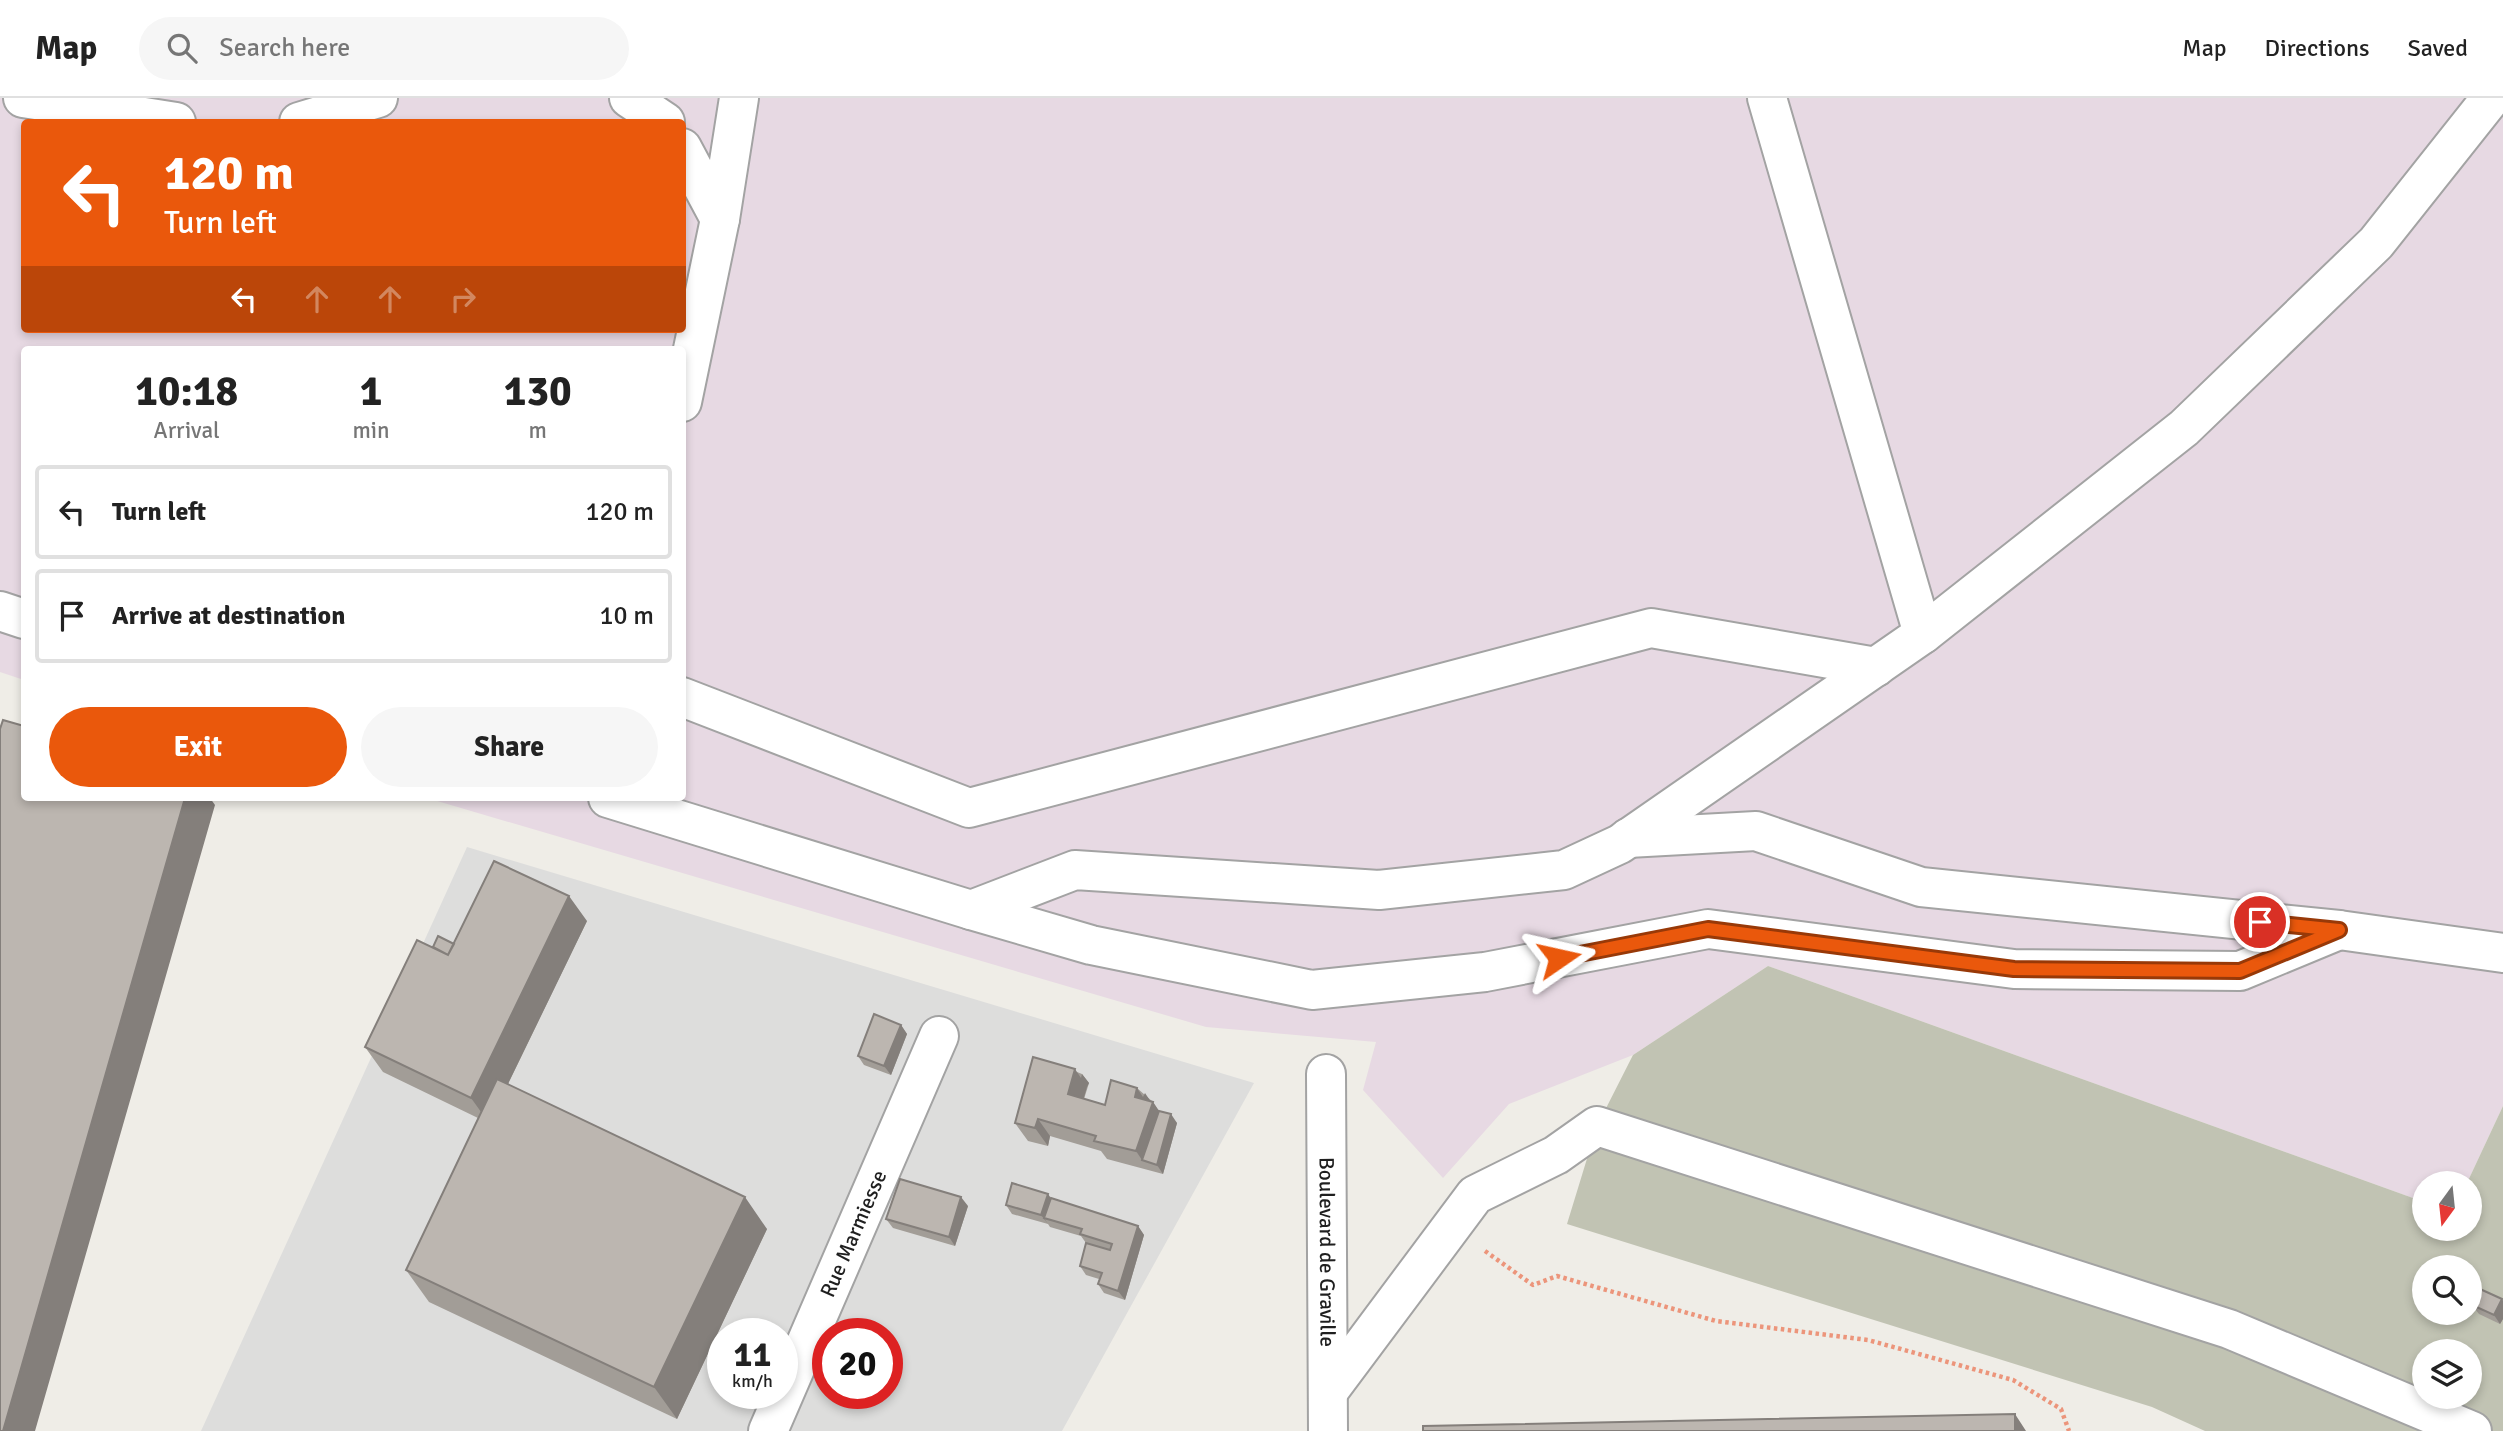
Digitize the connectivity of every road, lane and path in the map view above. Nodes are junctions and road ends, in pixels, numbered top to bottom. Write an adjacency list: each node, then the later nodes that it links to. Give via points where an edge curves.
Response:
1 (23, 98): 7 (street)
2 (378, 98): 8 (street)
3 (629, 98): 9 (street)
4 (738, 98): 11 (street)
5 (1768, 98): 15 (street)
6 (2491, 98): 15 (street, via 2376,243 2184,428)
7 (157, 119)
8 (309, 119)
9 (660, 119)
10 (686, 155): 11 (street)
11 (720, 219): 12 (street)
12 (686, 383)
13 (0, 611): 14 (street)
14 (21, 618)
15 (1923, 634): 16 (street)
16 (1876, 667): 17 (street, via 1651,628 969,808); 19 (street)
17 (686, 699)
18 (618, 801): 20 (street)
19 (1628, 838): 20 (street, via 1564,870 1379,890 1075,870); 21 (street, via 1755,831 1921,887)
20 (971, 910): 21 (street, via 1091,945 1312,990 1485,972 1708,929 2014,969 2227,971 2240,971)
21 (2339, 930): 22 (street)
22 (2503, 953)
23 (939, 1036): 27 (street, Rue Marmiesse)
24 (1326, 1074): 26 (street, Boulevard de Graville)
25 (1446, 1234): 26 (street); 29 (path, via 1482,1249 1533,1285 1557,1276 1716,1321 1868,1340 2013,1380 2062,1409); 30 (street, via 1475,1195 1556,1155 1597,1126 2229,1329)
26 (1328, 1392): 28 (street, Boulevard de Graville)
27 (768, 1431)
28 (1328, 1431)
29 (2069, 1431)
30 (2472, 1431)

